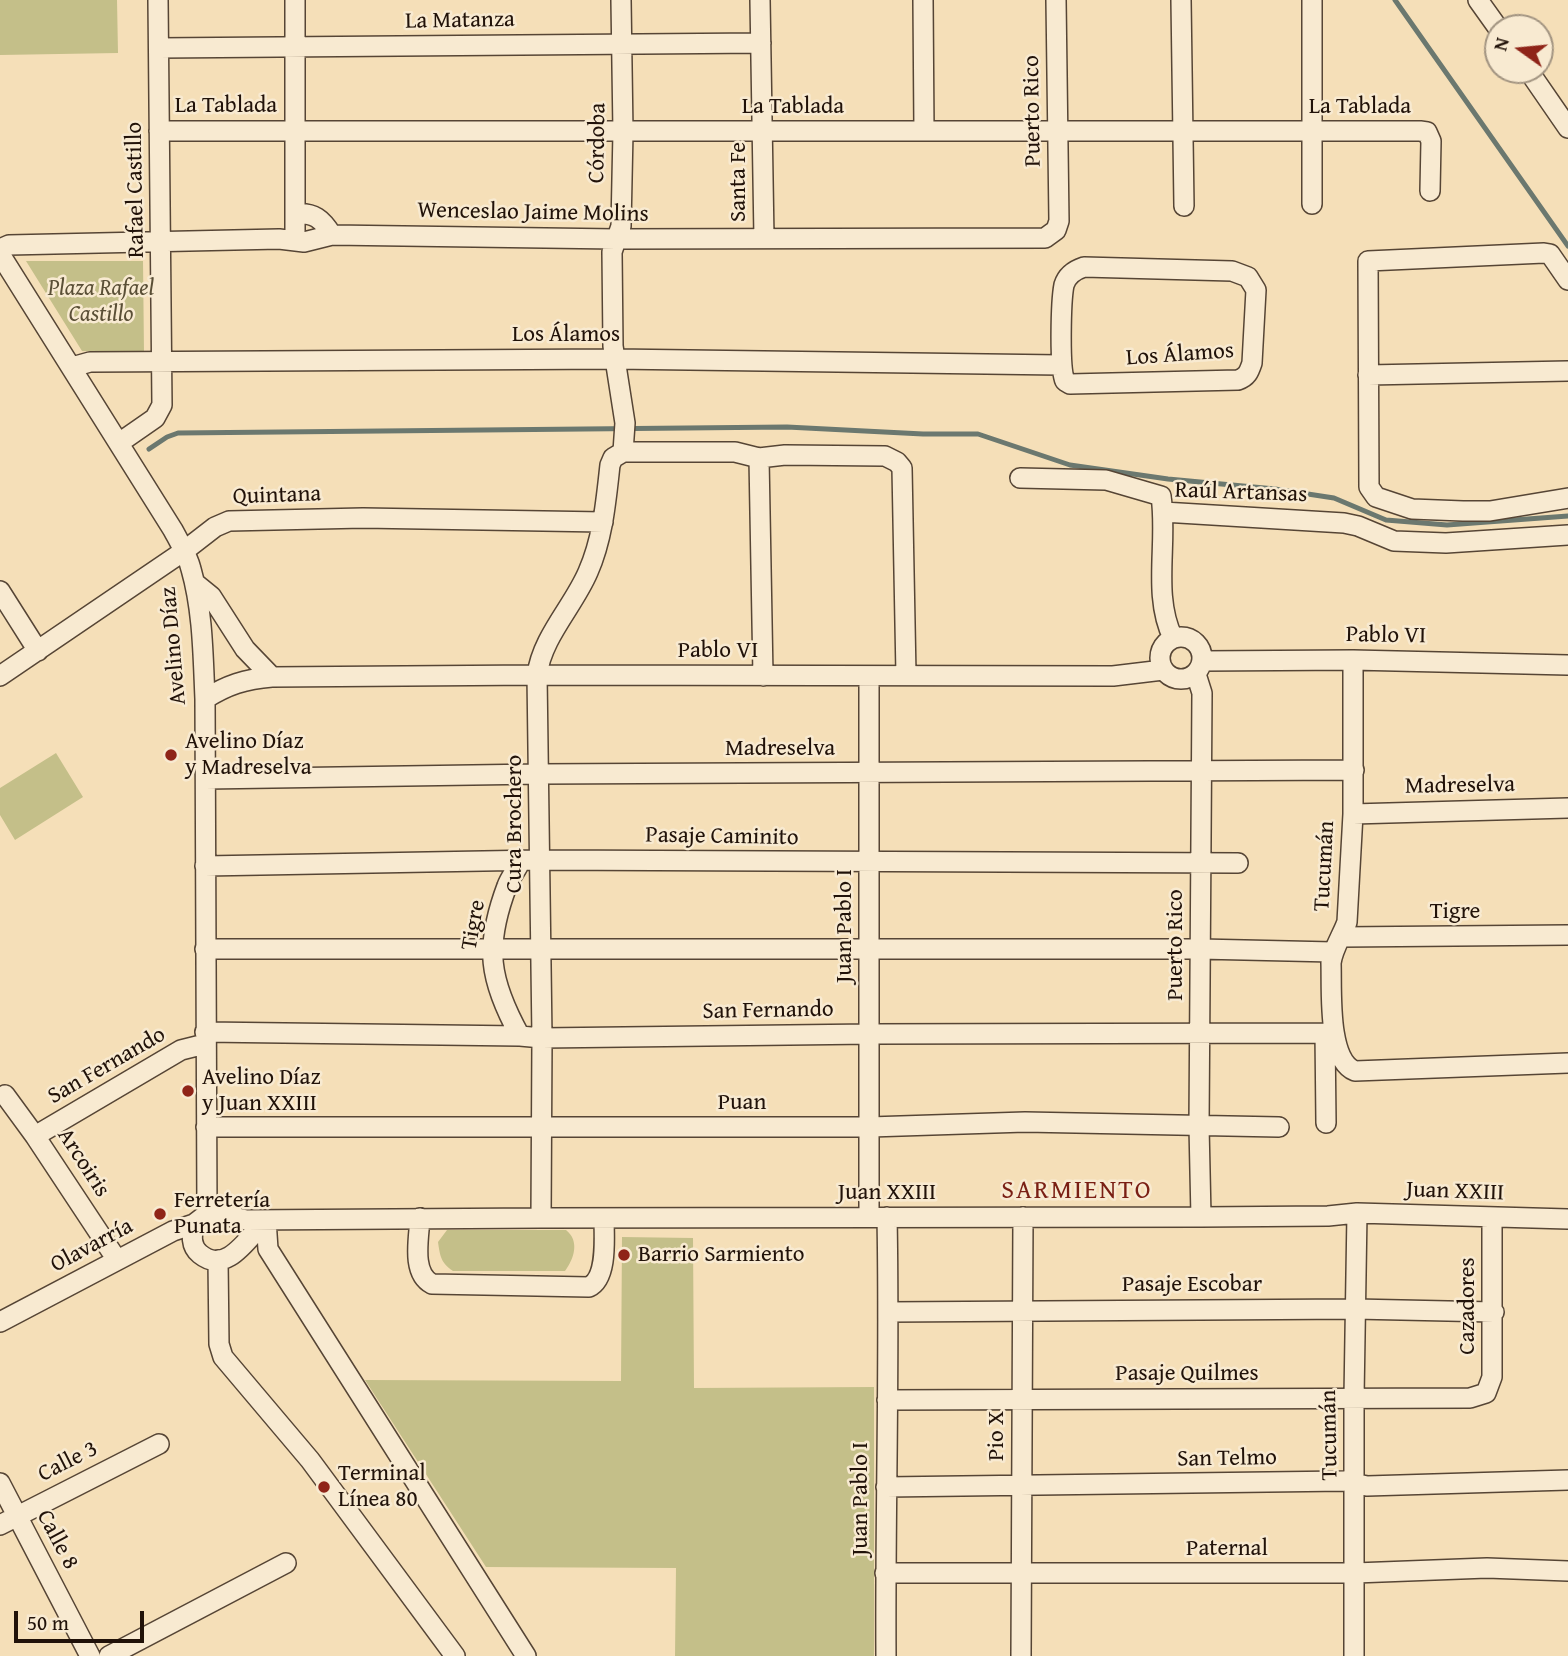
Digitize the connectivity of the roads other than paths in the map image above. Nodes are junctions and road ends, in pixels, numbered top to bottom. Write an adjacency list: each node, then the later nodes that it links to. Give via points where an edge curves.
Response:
1 (158, 0): 11 (street, Rafael Castillo)
2 (295, 0): 12 (street)
3 (621, 0): 9 (street, Córdoba)
4 (761, 0): 10 (street, Santa Fe)
5 (923, 0): 18 (street)
6 (1056, 0): 19 (street, Puerto Rico)
7 (1181, 0): 20 (street)
8 (1312, 0): 21 (street)
9 (622, 43): 10 (street, La Matanza); 12 (street, La Matanza); 22 (street, Córdoba)
10 (761, 43): 17 (street, Santa Fe)
11 (159, 48): 12 (street, La Matanza); 15 (street, Rafael Castillo)
12 (295, 48): 16 (street)
13 (1538, 84): 14 (street)
14 (1568, 128)
15 (159, 131): 16 (street, La Tablada); 31 (street, Rafael Castillo)
16 (295, 131): 22 (street, La Tablada); 26 (street)
17 (763, 131): 18 (street, La Tablada); 22 (street, La Tablada); 29 (street, Santa Fe)
18 (924, 131): 19 (street, La Tablada)
19 (1057, 131): 20 (street, La Tablada); 27 (street, Puerto Rico)
20 (1184, 131): 21 (street, La Tablada); 25 (street)
21 (1311, 131): 23 (street, La Tablada, via 1427,132 1431,141); 24 (street)
22 (623, 132): 30 (street, Córdoba, via 621,226)
23 (1430, 191)
24 (1312, 204)
25 (1184, 206)
26 (295, 214): 28 (street, via 317,216); 32 (street)
27 (1059, 221): 29 (street, Wenceslao Jaime Molins, via 1053,233 1038,239)
28 (332, 235): 30 (street, Wenceslao Jaime Molins); 32 (street, Wenceslao Jaime Molins)
29 (764, 238): 30 (street, Wenceslao Jaime Molins)
30 (616, 239): 36 (street, Córdoba, via 612,252)
31 (162, 241): 32 (street, Wenceslao Jaime Molins); 33 (street, Wenceslao Jaime Molins, via 9,245); 37 (street, Rafael Castillo)
32 (295, 241)
33 (0, 249)
34 (0, 254): 39 (street, Avelino Díaz)
35 (1568, 280): 41 (street, via 1550,254 1544,253 1368,261)
36 (615, 359): 37 (street, Los Álamos); 38 (street, Los Álamos); 42 (street, Córdoba)
37 (162, 361): 39 (street, Los Álamos, via 90,362); 43 (street, Rafael Castillo, via 159,413)
38 (1060, 365): 38 (street, Los Álamos, via 1064,284 1072,272 1084,267 1232,271 1248,277 1256,290 1252,363 1244,378 1073,385 1065,381)
39 (72, 367): 43 (street, Avelino Díaz)
40 (1568, 371): 41 (street)
41 (1368, 375): 46 (street, via 1369,487 1376,496 1412,509 1463,511)
42 (624, 437): 44 (street); 48 (street, Cura Brochero, via 610,465)
43 (119, 443): 50 (street, Avelino Díaz)
44 (759, 458): 60 (street, via 885,456 902,468); 62 (street)
45 (1020, 478): 47 (street, via 1106,480 1161,496)
46 (1568, 498)
47 (1163, 512): 49 (street, Raúl Artansas, via 1327,521 1358,526 1394,541 1446,543); 53 (street, Raúl Artansas, via 1163,610)
48 (603, 522): 50 (street, Quintana, via 237,520 215,527); 59 (street, Cura Brochero, via 589,570 542,653)
49 (1568, 535)
50 (184, 551): 51 (street, Avelino Díaz); 54 (street, Quintana)
51 (195, 583): 63 (street, via 211,596 245,649); 65 (street, Avelino Díaz)
52 (0, 591): 54 (street)
53 (1173, 638): 57 (street, via 1195,642 1202,654); 58 (street, via 1161,652)
54 (38, 651): 61 (street, Quintana)
55 (1353, 660): 56 (street, Pablo VI); 57 (street, Pablo VI); 66 (street, Tucumán)
56 (1568, 665)
57 (1199, 668): 58 (street, via 1182,680); 67 (street, Puerto Rico)
58 (1163, 670): 60 (street, Pablo VI, via 1113,676)
59 (537, 675): 62 (street, Pablo VI); 63 (street, Pablo VI); 69 (street, Cura Brochero)
60 (906, 675): 64 (street, Pablo VI)
61 (0, 676)
62 (763, 676): 64 (street, Pablo VI)
63 (272, 677): 65 (street, Pablo VI, via 226,685)
64 (869, 677): 68 (street, Juan Pablo I)
65 (205, 699): 70 (street, Avelino Díaz)
66 (1354, 770): 67 (street, Madreselva); 72 (street, Tucumán)
67 (1201, 772): 68 (street, Madreselva); 75 (street, Puerto Rico)
68 (869, 773): 69 (street, Madreselva); 74 (street, Juan Pablo I)
69 (539, 774): 70 (street, Madreselva); 73 (street, Cura Brochero)
70 (206, 779): 77 (street, Avelino Díaz)
71 (1568, 807): 72 (street, Madreselva)
72 (1353, 814): 79 (street, Tucumán, via 1347,922)
73 (529, 861): 74 (street, Pasaje Caminito); 77 (street, Pasaje Caminito); 81 (street, Tigre, via 508,883); 82 (street, Cura Brochero)
74 (870, 863): 75 (street, Pasaje Caminito); 83 (street, Juan Pablo I)
75 (1201, 863): 76 (street, Pasaje Caminito); 84 (street, Puerto Rico)
76 (1238, 863)
77 (205, 866): 80 (street, Avelino Díaz)
78 (1568, 935): 79 (street, Tigre)
79 (1337, 945): 84 (street, Tigre); 86 (street, Tucumán)
80 (205, 949): 81 (street, Tigre); 89 (street, Avelino Díaz)
81 (492, 949): 82 (street, Tigre); 88 (street, Tigre, via 495,977)
82 (540, 949): 83 (street, Tigre); 90 (street, Cura Brochero)
83 (870, 949): 84 (street, Tigre); 87 (street, Juan Pablo I)
84 (1200, 949): 85 (street, Puerto Rico)
85 (1200, 1032): 86 (street, San Fernando); 87 (street, San Fernando); 95 (street, Puerto Rico)
86 (1329, 1033): 91 (street, Tucumán, via 1343,1063 1355,1071); 93 (street)
87 (871, 1034): 90 (street, San Fernando); 97 (street, Juan Pablo I)
88 (520, 1036): 89 (street, San Fernando); 90 (street, San Fernando)
89 (205, 1038): 96 (street, Avelino Díaz); 99 (street, San Fernando)
90 (542, 1038): 94 (street, Cura Brochero)
91 (1568, 1063)
92 (5, 1095): 99 (street, Arcoiris)
93 (1326, 1123)
94 (541, 1126): 96 (street, Puan); 97 (street, Puan); 101 (street, Cura Brochero)
95 (1199, 1126): 97 (street, Puan, via 1025,1122); 98 (street, Puan); 104 (street, Puerto Rico)
96 (206, 1127): 107 (street, Avelino Díaz)
97 (870, 1127): 102 (street, Juan Pablo I)
98 (1279, 1127)
99 (35, 1136): 114 (street, Arcoiris)
100 (1357, 1213): 104 (street, Juan XXIII); 109 (street, Juan XXIII); 116 (street, Tucumán)
101 (541, 1217): 106 (street, Juan XXIII); 108 (street, Juan XXIII)
102 (878, 1217): 103 (street, Juan XXIII); 108 (street, Juan XXIII); 117 (street, Juan Pablo I)
103 (1023, 1217): 104 (street, Juan XXIII); 115 (street, Pio X)
104 (1201, 1217)
105 (233, 1218): 107 (street, Juan XXIII, via 221,1214); 111 (street, Juan XXIII); 112 (street, via 242,1225)
106 (420, 1218): 108 (street, via 419,1267 425,1281 432,1284 590,1287 600,1276); 111 (street, Juan XXIII)
107 (201, 1219): 113 (street, via 191,1237 195,1250 206,1259); 114 (street, Olavarría)
108 (604, 1219)
109 (1492, 1219): 110 (street, Juan XXIII); 118 (street, Cazadores)
110 (1568, 1219)
111 (266, 1220): 112 (street); 139 (street, via 268,1249)
112 (241, 1247): 113 (street, via 233,1256)
113 (218, 1260): 138 (street, via 223,1357 310,1460)
114 (117, 1261): 119 (street, Olavarría)
115 (1022, 1310): 116 (street, Pasaje Escobar); 117 (street, Pasaje Escobar); 122 (street, Pio X)
116 (1355, 1310): 118 (street, Pasaje Escobar); 121 (street, Tucumán)
117 (889, 1312): 123 (street, Juan Pablo I)
118 (1494, 1312): 120 (street, Cazadores, via 1492,1377)
119 (0, 1322)
120 (1486, 1393): 121 (street, Pasaje Quilmes, via 1469,1398)
121 (1354, 1397): 122 (street, Pasaje Quilmes); 127 (street, Tucumán)
122 (1021, 1399): 123 (street, Pasaje Quilmes); 128 (street, Pio X)
123 (887, 1400): 129 (street, Juan Pablo I)
124 (159, 1444): 130 (street, Calle 3)
125 (1568, 1480): 127 (street, San Telmo)
126 (0, 1483): 130 (street, Calle 8)
127 (1355, 1483): 128 (street, San Telmo); 134 (street, Tucumán)
128 (1021, 1486): 129 (street, San Telmo); 135 (street, Pio X)
129 (886, 1487): 133 (street, Juan Pablo I)
130 (8, 1520): 136 (street, Calle 8)
131 (286, 1563): 137 (street)
132 (1568, 1571): 134 (street, Paternal, via 1487,1568)
133 (885, 1573): 135 (street, Paternal); 140 (street, Juan Pablo I)
134 (1355, 1573): 135 (street, Paternal); 142 (street, Tucumán)
135 (1021, 1574): 141 (street, Pio X)
136 (90, 1656)
137 (109, 1656)
138 (455, 1656)
139 (526, 1656)
140 (886, 1656)
141 (1021, 1656)
142 (1354, 1656)

